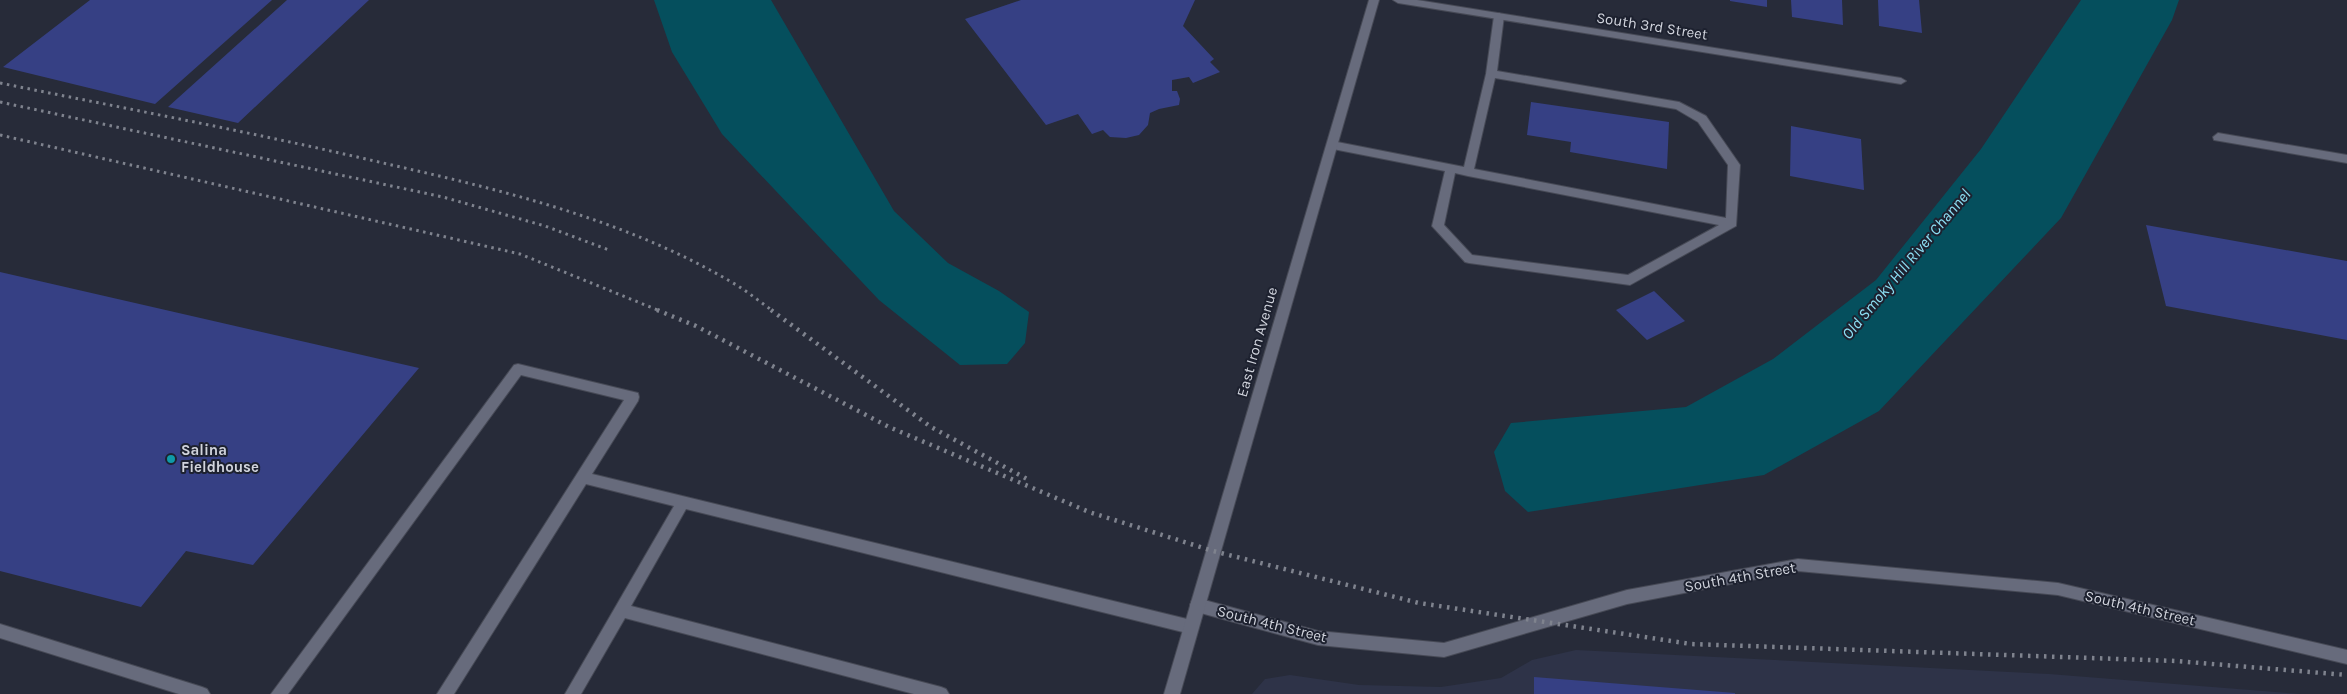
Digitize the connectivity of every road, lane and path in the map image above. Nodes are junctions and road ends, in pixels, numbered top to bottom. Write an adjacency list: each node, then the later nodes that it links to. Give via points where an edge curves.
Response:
1 (1374, 0): 7 (street, East Iron Avenue)
2 (1398, 0): 3 (street, South 3rd Street)
3 (1499, 16): 4 (street); 5 (street, South 3rd Street)
4 (1491, 74): 10 (street); 11 (street, via 1679,106 1702,119 1734,165)
5 (1902, 81)
6 (2218, 137): 8 (street)
7 (1332, 145): 9 (street); 14 (street, East Iron Avenue)
8 (2347, 159)
9 (1451, 168): 10 (street); 11 (street, via 1438,226 1469,258 1630,280)
10 (1468, 172): 11 (street)
11 (1732, 223)
12 (582, 477): 13 (street); 20 (street, via 633,397 518,369); 21 (street)
13 (683, 502): 15 (street); 16 (street)
14 (1197, 605): 16 (street, East Iron Avenue); 18 (street, South 4th Street, via 1318,638 1444,650 1626,597 1798,566 2058,589)
15 (622, 610): 22 (street); 23 (street)
16 (1191, 627): 24 (street, East Iron Avenue)
17 (0, 631): 19 (street)
18 (2347, 657)
19 (202, 694)
20 (279, 694)
21 (445, 694)
22 (573, 694)
23 (941, 694)
24 (1172, 694)

